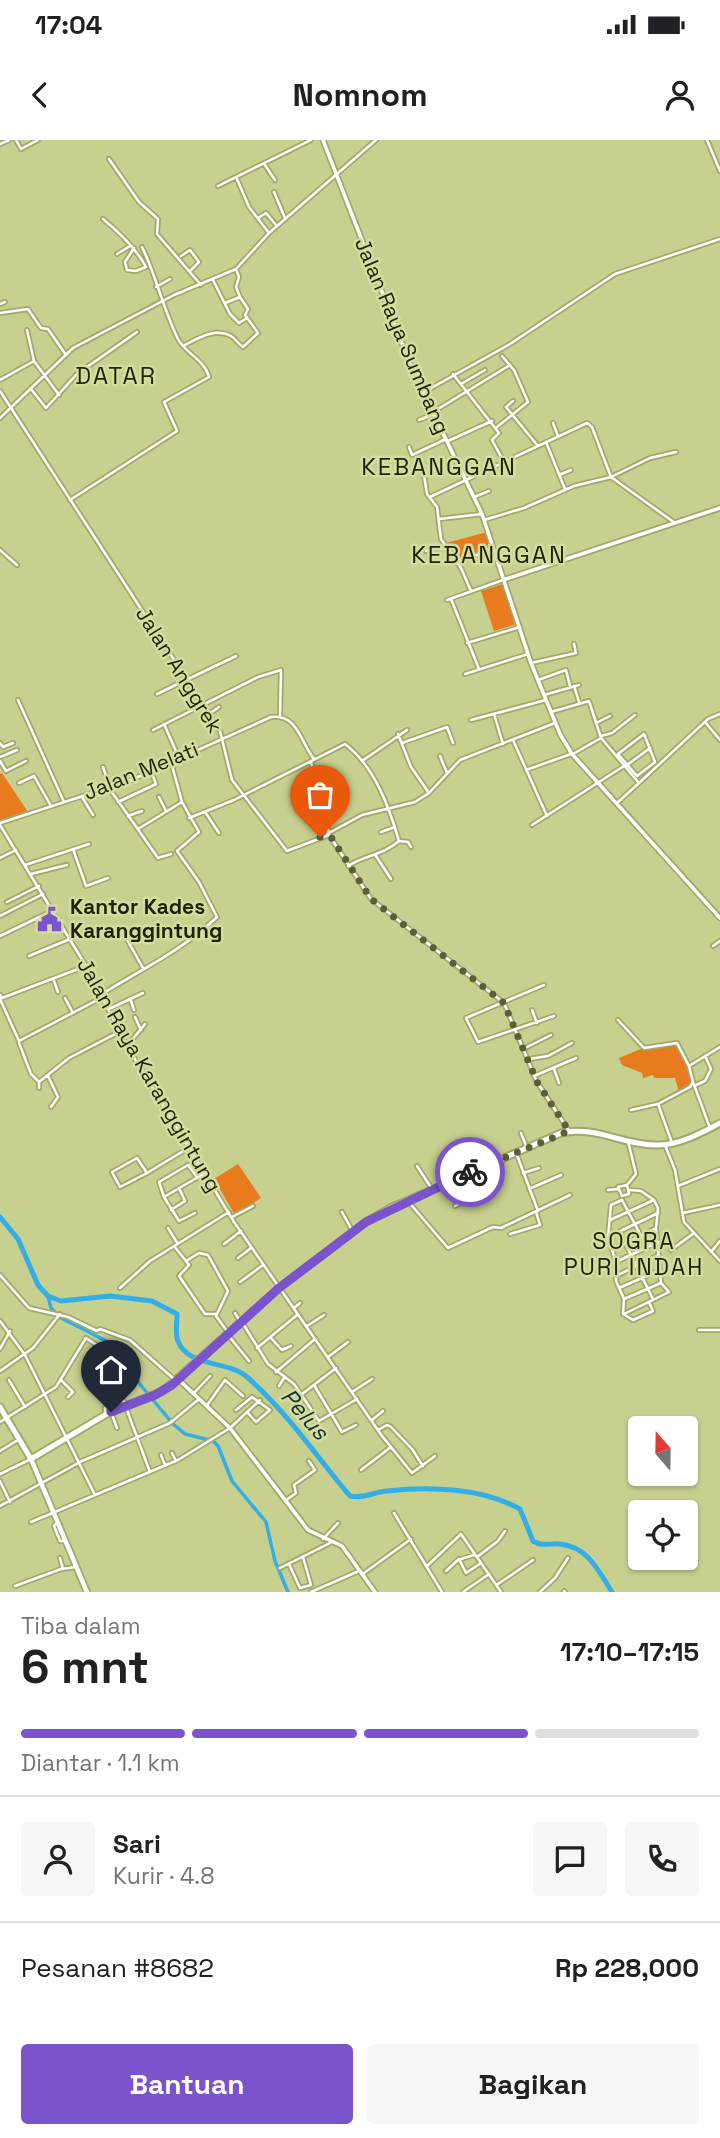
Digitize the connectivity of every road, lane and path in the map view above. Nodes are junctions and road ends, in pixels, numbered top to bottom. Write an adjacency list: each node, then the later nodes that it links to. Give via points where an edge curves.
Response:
1 (9, 140): 9 (street)
2 (16, 140): 3 (street, via 21,149)
3 (38, 140)
4 (311, 140): 8 (street)
5 (323, 140): 13 (street, Jalan Raya Sumbang)
6 (376, 140): 13 (street)
7 (706, 140): 12 (street)
8 (302, 142): 11 (street)
9 (0, 144)
10 (109, 159): 29 (street, via 139,202 158,219 157,234)
11 (265, 165): 14 (street); 15 (street)
12 (720, 171)
13 (336, 174): 19 (street); 59 (street, Jalan Raya Sumbang)
14 (237, 178): 16 (street); 18 (street)
15 (275, 180)
16 (218, 186)
17 (274, 192): 19 (street)
18 (258, 218): 21 (street, via 266,214); 22 (street)
19 (285, 218): 21 (street)
20 (103, 219): 24 (street)
21 (277, 226): 22 (street)
22 (269, 233): 31 (street)
23 (720, 239): 52 (street, via 618,272 531,331)
24 (132, 247): 26 (street); 28 (street); 30 (street, via 125,262 127,270)
25 (142, 247): 27 (street)
26 (117, 254)
27 (145, 254): 28 (street); 30 (street, via 152,263)
28 (141, 257): 30 (street)
29 (180, 257): 32 (street); 32 (street, via 190,250 197,255 199,261)
30 (148, 267): 36 (street)
31 (236, 269): 34 (street); 37 (street)
32 (191, 270): 35 (street)
33 (170, 279): 36 (street)
34 (213, 280): 35 (street); 40 (street)
35 (201, 285): 38 (street)
36 (156, 287): 38 (street)
37 (240, 297): 40 (street); 43 (street, via 248,309)
38 (161, 301): 46 (street); 47 (street)
39 (5, 302): 41 (street)
40 (225, 303): 43 (street, via 237,322)
41 (0, 304)
42 (0, 313): 47 (street, via 28,309)
43 (247, 318): 46 (street, via 258,334 243,347 219,333 204,334)
44 (27, 330): 49 (street)
45 (137, 332): 60 (street, via 77,374)
46 (183, 346): 86 (street, via 209,375 164,402 177,431)
47 (66, 355): 53 (street)
48 (502, 356): 50 (street)
49 (34, 361): 53 (street); 54 (street)
50 (510, 365): 58 (street); 64 (street, via 528,401)
51 (485, 370): 55 (street)
52 (453, 374): 55 (street); 59 (street)
53 (43, 377): 56 (street); 60 (street)
54 (0, 380)
55 (461, 384): 58 (street)
56 (31, 388): 60 (street, via 45,409); 62 (street)
57 (0, 391): 62 (street, Jalan Anggrek)
58 (466, 391): 63 (street); 67 (street)
59 (424, 392): 63 (street, Jalan Raya Sumbang)
60 (59, 395)
61 (513, 401): 64 (street, via 506,407)
62 (11, 407): 65 (street); 86 (street, Jalan Anggrek)
63 (434, 413): 66 (street); 71 (street, Jalan Raya Sumbang)
64 (513, 416): 69 (street); 73 (street)
65 (0, 418)
66 (419, 420)
67 (492, 421): 69 (street); 71 (street)
68 (553, 423): 70 (street)
69 (497, 427): 76 (street, via 499,433 492,439)
70 (558, 436): 72 (street); 80 (street, via 589,423)
71 (447, 440): 74 (street, via 412,455); 81 (street, Jalan Raya Sumbang)
72 (546, 442): 73 (street); 79 (street)
73 (538, 446): 76 (street)
74 (409, 447)
75 (676, 452): 80 (street, via 650,458)
76 (504, 462): 81 (street)
77 (571, 470): 79 (street)
78 (424, 475): 85 (street)
79 (559, 475): 82 (street)
80 (611, 477): 82 (street); 91 (street)
81 (467, 480): 84 (street, Jalan Raya Sumbang); 85 (street)
82 (565, 489): 90 (street)
83 (489, 491): 84 (street)
84 (474, 497): 88 (street, Jalan Raya Sumbang)
85 (430, 498): 89 (street, via 437,505)
86 (70, 500): 110 (street, Jalan Anggrek)
87 (719, 508): 91 (street)
88 (482, 514): 89 (street); 90 (street, Jalan Raya Sumbang)
89 (439, 519): 92 (street)
90 (484, 520): 93 (street, Jalan Raya Sumbang)
91 (675, 523): 98 (street)
92 (444, 546): 95 (street); 96 (street)
93 (495, 548): 96 (street); 98 (street, Jalan Raya Sumbang)
94 (0, 550): 97 (street)
95 (426, 551)
96 (457, 562): 99 (street)
97 (17, 565)
98 (505, 579): 99 (street); 102 (street, Jalan Raya Sumbang)
99 (471, 591): 100 (street)
100 (452, 599): 101 (street); 103 (street)
101 (447, 600)
102 (520, 627): 103 (street); 105 (street, Jalan Raya Sumbang)
103 (467, 643): 108 (street)
104 (574, 644): 107 (street, via 576,653)
105 (528, 654): 107 (street, Jalan Raya Sumbang); 108 (street)
106 (236, 656): 110 (street)
107 (531, 663): 111 (street, Jalan Raya Sumbang)
108 (480, 669): 109 (street)
109 (465, 674)
110 (187, 679): 114 (street); 118 (street, Jalan Anggrek)
111 (538, 680): 113 (street, via 566,670); 115 (street, Jalan Raya Sumbang)
112 (579, 685): 113 (street)
113 (572, 686): 115 (street); 117 (street)
114 (157, 694)
115 (545, 697): 120 (street, Jalan Raya Sumbang); 122 (street)
116 (18, 699): 169 (street)
117 (579, 702): 120 (street); 128 (street, via 589,701)
118 (202, 704): 121 (street, Jalan Anggrek); 125 (street, via 281,670); 131 (street)
119 (219, 707): 121 (street)
120 (551, 712): 130 (street, Jalan Raya Sumbang)
121 (209, 714): 135 (street, Jalan Anggrek)
122 (494, 714): 127 (street); 143 (street)
123 (720, 714): 129 (street)
124 (635, 715): 136 (street)
125 (282, 716): 135 (street, Jalan Melati); 150 (street, via 293,723)
126 (610, 716): 128 (street)
127 (471, 720)
128 (598, 722): 136 (street)
129 (705, 722): 138 (street); 158 (street)
130 (555, 723): 137 (street); 146 (street, Jalan Raya Sumbang)
131 (164, 724): 132 (street); 148 (street)
132 (153, 730)
133 (407, 730): 134 (street)
134 (398, 734): 141 (street); 152 (street)
135 (223, 737): 148 (street, Jalan Melati); 166 (street, Jalan Anggrek, via 228,771)
136 (601, 737): 146 (street); 154 (street)
137 (513, 740): 143 (street); 157 (street)
138 (720, 740)
139 (0, 743): 140 (street, via 3,747)
140 (13, 743)
141 (402, 743): 142 (street, via 447,727); 165 (street)
142 (453, 743)
143 (503, 744): 160 (street, via 460,760)
144 (650, 748): 154 (street); 154 (street, via 644,734 618,754); 156 (street, via 655,762)
145 (17, 750): 149 (street)
146 (572, 754): 157 (street); 163 (street, Jalan Raya Sumbang)
147 (440, 756): 160 (street)
148 (179, 758): 153 (street, Jalan Melati)
149 (0, 759): 151 (street, via 6,771)
150 (313, 760): 152 (street, via 344,744); 166 (street); 188 (street)
151 (26, 761)
152 (362, 761): 174 (street)
153 (171, 762): 159 (street, Jalan Melati); 171 (street)
154 (626, 765): 156 (street, via 637,776); 162 (street); 163 (street)
155 (103, 766): 164 (street)
156 (650, 766): 158 (street)
157 (526, 769): 180 (street)
158 (653, 770): 162 (street)
159 (151, 771): 164 (street, Jalan Melati); 170 (street, via 156,784)
160 (447, 773): 165 (street)
161 (19, 783): 173 (street, via 34,776)
162 (639, 783): 172 (street)
163 (599, 784): 172 (street, Jalan Raya Sumbang); 180 (street)
164 (109, 788): 167 (street, Jalan Melati); 170 (street)
165 (429, 793): 174 (street, via 415,802)
166 (242, 796): 177 (street); 188 (street, Jalan Anggrek, via 287,851)
167 (82, 797): 169 (street, Jalan Melati); 178 (street)
168 (159, 797): 176 (street)
169 (64, 802): 173 (street, Jalan Melati)
170 (118, 802): 179 (street)
171 (182, 802): 176 (street); 181 (street)
172 (617, 803): 208 (street, Jalan Raya Sumbang)
173 (51, 806): 182 (street, Jalan Melati)
174 (389, 808): 184 (street); 188 (street, via 362,815)
175 (142, 811): 179 (street)
176 (166, 811): 185 (street)
177 (205, 811): 181 (street); 187 (street)
178 (93, 816)
179 (128, 816): 185 (street)
180 (547, 816): 183 (street)
181 (190, 818): 216 (street, via 199,832 177,851 217,917 167,958)
182 (0, 824): 193 (street, Jalan Raya Karanggintung)
183 (532, 825)
184 (395, 827): 186 (street); 189 (street)
185 (138, 829): 194 (street, via 159,859)
186 (382, 832)
187 (219, 833)
188 (328, 834): 199 (street)
189 (399, 841): 191 (street); 195 (street)
190 (89, 844): 192 (street)
191 (411, 847)
192 (73, 849): 197 (street); 201 (street, via 86,886)
193 (16, 850): 196 (street); 197 (street, Jalan Raya Karanggintung)
194 (171, 853)
195 (376, 856): 199 (street, via 363,856); 202 (street)
196 (0, 858)
197 (25, 865): 200 (street, Jalan Raya Karanggintung)
198 (66, 865): 200 (street)
199 (348, 866): 227 (street, via 371,899)
200 (31, 874): 203 (street, Jalan Raya Karanggintung)
201 (108, 878)
202 (391, 879)
203 (39, 886): 204 (street, Jalan Raya Karanggintung); 205 (street)
204 (44, 894): 206 (street, Jalan Raya Karanggintung); 207 (street)
205 (7, 902)
206 (54, 910): 210 (street); 211 (street, Jalan Raya Karanggintung)
207 (0, 916)
208 (720, 918)
209 (124, 934): 216 (street)
210 (0, 936)
211 (70, 939): 214 (street); 215 (street, Jalan Raya Karanggintung)
212 (720, 941): 213 (street)
213 (713, 946)
214 (29, 956)
215 (86, 966): 219 (street); 223 (street, Jalan Raya Karanggintung)
216 (143, 969): 218 (street)
217 (126, 971): 218 (street)
218 (130, 977): 223 (street)
219 (54, 981): 221 (street); 224 (street)
220 (544, 985): 227 (street)
221 (58, 992)
222 (143, 993): 226 (street)
223 (102, 996): 228 (street, Jalan Raya Karanggintung); 231 (street)
224 (1, 998): 241 (street)
225 (65, 998): 231 (street)
226 (131, 1001): 228 (street); 229 (street)
227 (504, 1002): 237 (street); 237 (street, via 466,1018 476,1041)
228 (109, 1009): 238 (street, Jalan Raya Karanggintung)
229 (134, 1010)
230 (532, 1010): 235 (street)
231 (74, 1014): 241 (street)
232 (554, 1016): 235 (street)
233 (135, 1017): 239 (street)
234 (618, 1020): 249 (street, via 644,1048 677,1043)
235 (537, 1023): 237 (street)
236 (145, 1024): 239 (street)
237 (517, 1029): 245 (street)
238 (120, 1031): 243 (street, Jalan Raya Karanggintung); 251 (street, via 69,1058)
239 (141, 1031): 243 (street)
240 (551, 1035): 245 (street)
241 (19, 1041): 253 (street, via 31,1074)
242 (572, 1043): 248 (street)
243 (127, 1046): 266 (street, Jalan Raya Karanggintung)
244 (720, 1047): 246 (street)
245 (525, 1048): 248 (street)
246 (705, 1056): 249 (street); 255 (street, via 711,1069 705,1081)
247 (576, 1058): 250 (street)
248 (529, 1059): 252 (street)
249 (689, 1066): 255 (street)
250 (553, 1068): 252 (street); 254 (street)
251 (48, 1076): 253 (street); 258 (street, via 58,1097)
252 (534, 1076): 262 (street)
253 (39, 1082): 256 (street)
254 (559, 1083)
255 (694, 1084): 257 (street); 261 (street)
256 (39, 1088)
257 (657, 1104): 259 (street); 265 (street)
258 (51, 1107)
259 (631, 1110)
260 (720, 1123): 261 (main road)
261 (710, 1128): 265 (main road)
262 (569, 1131): 264 (main road); 268 (main road)
263 (521, 1133): 268 (street)
264 (627, 1140): 265 (main road); 280 (street, via 636,1174)
265 (668, 1144): 281 (street)
266 (190, 1147): 275 (street); 276 (street, Jalan Raya Karanggintung)
267 (480, 1147): 270 (street)
268 (526, 1147): 269 (main road)
269 (515, 1151): 270 (main road); 277 (street)
270 (488, 1163): 274 (main road)
271 (417, 1166): 283 (street)
272 (539, 1168): 277 (street)
273 (720, 1169): 281 (street)
274 (471, 1171): 283 (main road); 296 (street, via 475,1196)
275 (147, 1172): 275 (street, via 137,1158 112,1172 120,1187)
276 (205, 1173): 279 (street); 300 (street, Jalan Raya Karanggintung)
277 (523, 1173): 284 (street)
278 (561, 1175): 284 (street)
279 (197, 1178): 282 (street); 290 (street, via 188,1165 159,1182)
280 (627, 1185): 285 (street); 287 (street)
281 (678, 1186): 304 (street)
282 (179, 1188): 290 (street); 297 (street, via 185,1201)
283 (432, 1189): 291 (main road)
284 (529, 1189): 298 (street)
285 (618, 1189): 286 (street); 289 (street)
286 (608, 1190)
287 (630, 1190): 289 (street, via 628,1195); 293 (street)
288 (570, 1195): 298 (street)
289 (620, 1195): 292 (street)
290 (164, 1197): 297 (street)
291 (407, 1200): 298 (street, via 448,1248); 311 (main road)
292 (622, 1200): 299 (street); 306 (street, via 611,1205)
293 (654, 1200): 299 (street); 303 (street)
294 (720, 1205): 304 (street)
295 (253, 1206): 305 (street)
296 (455, 1206)
297 (172, 1210): 302 (street, via 180,1222)
298 (537, 1211): 313 (street, via 540,1225)
299 (629, 1211): 306 (street); 307 (street)
300 (229, 1212): 305 (street, Jalan Raya Karanggintung); 320 (street)
301 (342, 1212): 311 (street)
302 (195, 1213)
303 (658, 1213): 307 (street); 309 (street)
304 (683, 1213): 312 (street, via 684,1223)
305 (232, 1217): 310 (street, Jalan Raya Karanggintung)
306 (610, 1220): 315 (street)
307 (635, 1224): 314 (street); 315 (street)
308 (167, 1228): 320 (street)
309 (656, 1228): 314 (street); 317 (street)
310 (241, 1231): 319 (street); 322 (street, Jalan Raya Karanggintung)
311 (353, 1232): 341 (main road)
312 (694, 1233): 324 (street); 325 (street)
313 (510, 1234)
314 (641, 1235): 318 (street); 321 (street)
315 (608, 1237): 323 (street)
316 (720, 1241): 325 (street)
317 (658, 1242): 321 (street); 327 (street)
318 (625, 1243): 323 (street); 326 (street)
319 (224, 1244)
320 (176, 1245): 329 (street); 340 (street)
321 (647, 1247): 326 (street)
322 (251, 1248): 328 (street); 332 (street, Jalan Raya Karanggintung)
323 (612, 1250): 331 (street)
324 (671, 1250)
325 (710, 1252): 330 (street)
326 (631, 1254): 331 (street); 333 (street)
327 (659, 1255): 333 (street); 334 (street)
328 (238, 1258)
329 (186, 1261): 350 (street, via 189,1265 178,1276 205,1314); 350 (street, via 202,1252 228,1291)
330 (720, 1261)
331 (616, 1262): 336 (street)
332 (263, 1265): 338 (street); 341 (street, Jalan Raya Karanggintung)
333 (638, 1266): 336 (street); 337 (street)
334 (660, 1270): 337 (street); 339 (street)
335 (0, 1275): 349 (street, via 29,1308)
336 (617, 1276): 342 (street)
337 (642, 1277): 342 (street); 343 (street)
338 (240, 1282)
339 (661, 1283): 343 (street); 345 (street, via 670,1291)
340 (120, 1288)
341 (279, 1288): 348 (street, Jalan Raya Karanggintung); 355 (main road)
342 (619, 1288): 344 (street)
343 (648, 1289): 344 (street); 345 (street)
344 (624, 1299): 353 (street)
345 (653, 1300): 346 (street)
346 (649, 1302): 353 (street); 353 (street, via 652,1313 636,1320)
347 (300, 1303): 348 (street)
348 (294, 1308): 352 (street, Jalan Raya Karanggintung)
349 (60, 1314): 368 (street); 379 (street, via 129,1340)
350 (216, 1314): 361 (street)
351 (235, 1314): 355 (street)
352 (298, 1314): 357 (street, Jalan Raya Karanggintung); 362 (street)
353 (623, 1314)
354 (324, 1315): 357 (street)
355 (240, 1320): 361 (main road); 366 (street)
356 (0, 1321): 360 (street)
357 (307, 1326): 363 (street, Jalan Raya Karanggintung)
358 (699, 1330): 359 (street)
359 (720, 1330)
360 (10, 1331): 367 (street); 368 (street)
361 (227, 1332): 370 (street); 379 (main road)
362 (270, 1337): 365 (street, via 282,1350); 366 (street)
363 (316, 1339): 369 (street, Jalan Raya Karanggintung); 373 (street)
364 (348, 1342): 369 (street)
365 (291, 1346)
366 (257, 1348): 373 (street)
367 (0, 1349)
368 (25, 1355): 372 (street); 387 (street)
369 (328, 1357): 371 (street, Jalan Raya Karanggintung)
370 (249, 1362)
371 (335, 1368): 381 (street); 384 (street, Jalan Raya Karanggintung)
372 (0, 1370)
373 (275, 1372): 375 (street)
374 (210, 1376): 385 (street)
375 (284, 1378): 382 (street); 386 (street)
376 (372, 1379): 384 (street)
377 (9, 1380): 397 (street)
378 (62, 1381): 380 (street, via 86,1338 110,1354); 387 (street); 389 (street, via 73,1392)
379 (177, 1381): 385 (street); 395 (main road)
380 (119, 1385): 383 (street); 395 (street)
381 (314, 1385): 386 (street); 403 (street)
382 (279, 1386)
383 (109, 1388)
384 (352, 1392): 391 (street, Jalan Raya Karanggintung)
385 (194, 1393): 390 (street)
386 (302, 1394): 403 (street, via 319,1421)
387 (46, 1395): 397 (street); 413 (street)
388 (243, 1396): 394 (street, via 225,1380)
389 (68, 1397)
390 (200, 1397): 394 (street); 411 (street, via 172,1422)
391 (357, 1399): 403 (street); 405 (street, Jalan Raya Karanggintung)
392 (260, 1400): 399 (street, via 252,1397); 402 (street); 402 (street, via 269,1411 256,1422)
393 (112, 1402): 401 (street)
394 (208, 1404): 409 (street)
395 (125, 1405): 401 (main road); 411 (street)
396 (0, 1407): 404 (main road)
397 (25, 1407): 404 (street)
398 (104, 1408): 401 (street)
399 (236, 1410)
400 (383, 1411): 405 (street)
401 (110, 1412): 408 (street); 413 (main road)
402 (247, 1412): 409 (street)
403 (332, 1415): 407 (street, via 342,1432)
404 (8, 1418): 406 (street); 412 (main road)
405 (372, 1420): 410 (street, Jalan Raya Karanggintung)
406 (0, 1422)
407 (356, 1424)
408 (117, 1428)
409 (230, 1428): 420 (street); 431 (street)
410 (378, 1430): 414 (street, Jalan Raya Karanggintung); 424 (street, via 389,1425)
411 (136, 1435): 422 (street); 426 (street)
412 (21, 1438): 415 (street); 419 (main road)
413 (67, 1438): 419 (main road); 422 (street)
414 (391, 1447): 424 (street, Jalan Raya Karanggintung, via 413,1474); 425 (street)
415 (0, 1451)
416 (172, 1453): 420 (street)
417 (161, 1455): 423 (street)
418 (435, 1456): 424 (street)
419 (31, 1459): 427 (street); 429 (main road)
420 (176, 1461): 423 (street)
421 (309, 1461): 431 (street, via 314,1470 294,1485 296,1493)
422 (80, 1462): 429 (street); 430 (street)
423 (165, 1466): 426 (street)
424 (423, 1466)
425 (361, 1470)
426 (150, 1472): 430 (street)
427 (0, 1474)
428 (0, 1481): 432 (street)
429 (42, 1485): 432 (street); 434 (main road)
430 (95, 1495): 434 (street)
431 (285, 1501): 439 (street, via 308,1530)
432 (10, 1502): 433 (street)
433 (0, 1506)
434 (54, 1511): 436 (street); 451 (main road)
435 (394, 1513): 440 (street)
436 (31, 1522)
437 (338, 1523): 439 (street)
438 (505, 1531): 442 (street)
439 (323, 1539): 441 (street)
440 (411, 1539): 450 (street); 456 (street)
441 (332, 1542): 443 (street); 456 (street, via 342,1546)
442 (476, 1555): 446 (street); 448 (street); 450 (street, via 461,1534)
443 (303, 1557): 449 (street); 449 (street, via 312,1585 300,1588)
444 (568, 1558): 467 (street)
445 (60, 1559): 453 (street)
446 (460, 1559): 448 (street, via 466,1573); 455 (street)
447 (533, 1560): 458 (street)
448 (481, 1563): 457 (street)
449 (289, 1564): 452 (street)
450 (427, 1566): 465 (street)
451 (76, 1567): 453 (street); 462 (main road)
452 (279, 1568)
453 (63, 1569): 460 (street)
454 (511, 1569): 458 (street)
455 (446, 1571)
456 (363, 1572): 463 (street); 464 (street)
457 (489, 1574): 459 (street); 461 (street)
458 (514, 1574): 459 (street)
459 (497, 1585): 466 (street)
460 (15, 1586)
461 (466, 1591)
462 (87, 1592)
463 (311, 1592)
464 (375, 1592)
465 (442, 1592)
466 (501, 1592)
467 (540, 1592)

